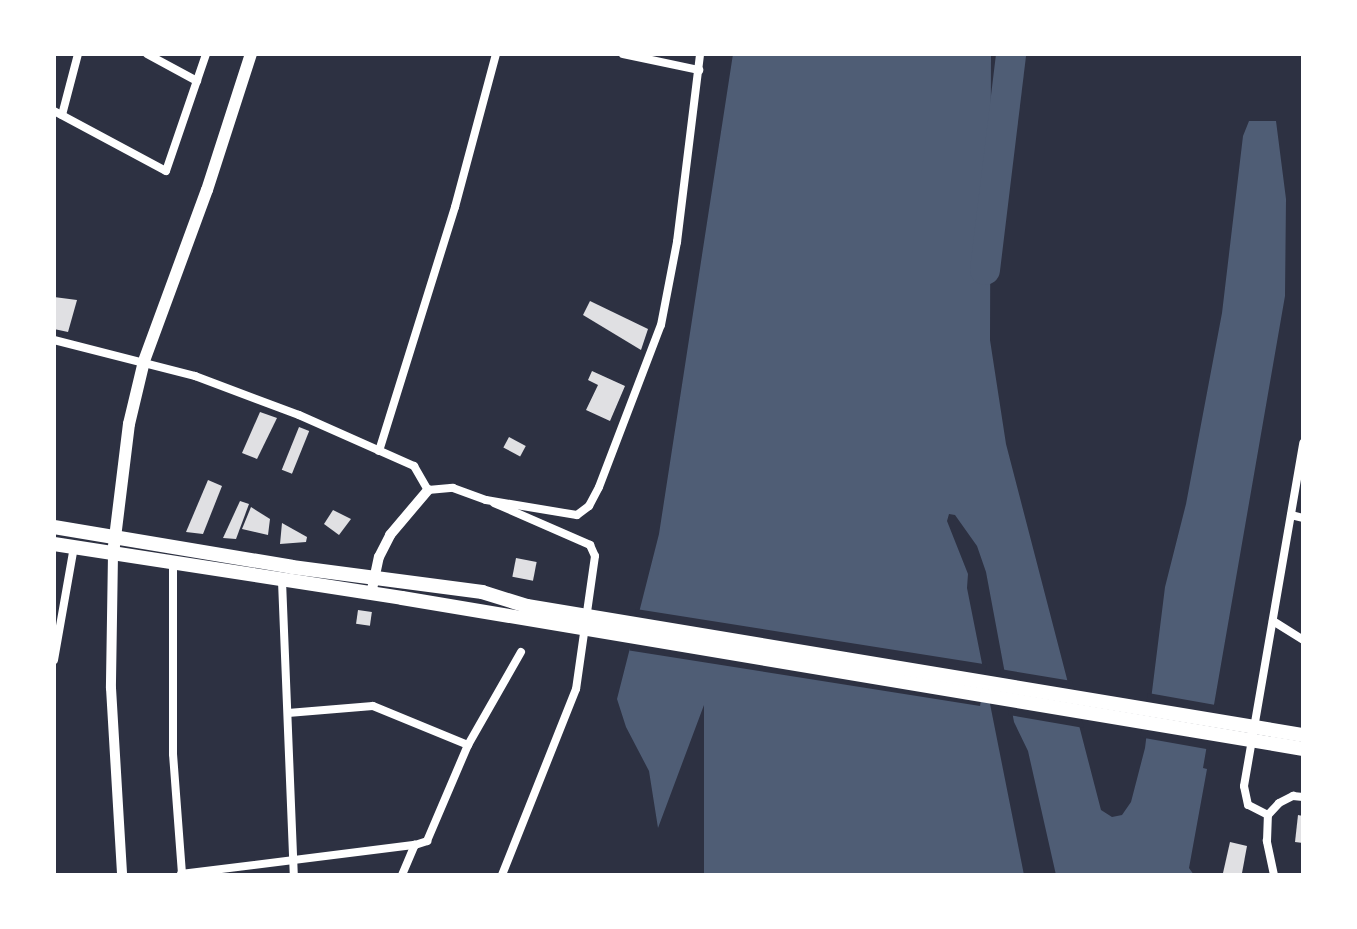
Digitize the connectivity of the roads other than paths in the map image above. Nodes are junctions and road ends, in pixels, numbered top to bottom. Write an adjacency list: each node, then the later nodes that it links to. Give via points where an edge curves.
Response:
1 (78, 54): 10 (street)
2 (147, 54): 9 (street)
3 (206, 54): 9 (street)
4 (251, 54): 12 (main road)
5 (496, 54): 14 (street)
6 (623, 54): 8 (street)
7 (700, 54): 8 (street)
8 (699, 70): 16 (street, via 661,325 599,487 577,515)
9 (197, 81): 10 (street, via 166,171)
10 (58, 113)
11 (54, 340): 12 (street)
12 (144, 361): 14 (street, via 299,415); 20 (main road)
13 (1303, 443): 17 (street)
14 (379, 451): 15 (street, via 414,466)
15 (428, 490): 16 (street, via 453,488); 25 (street, via 390,535)
16 (486, 500): 46 (street, via 590,545 595,556 576,689)
17 (1291, 515): 18 (street); 29 (street)
18 (1303, 518)
19 (54, 527): 20 (highway)
20 (113, 538): 23 (main road); 25 (highway)
21 (54, 544): 22 (highway)
22 (74, 547): 23 (highway); 32 (street)
23 (113, 554): 24 (highway); 42 (street, via 111,688)
24 (173, 563): 26 (highway); 43 (street, via 173,754)
25 (373, 578): 27 (street); 28 (highway, via 482,592)
26 (282, 581): 27 (highway); 33 (street)
27 (371, 594): 28 (highway)
28 (574, 620): 34 (highway)
29 (1273, 621): 30 (street); 39 (street, via 1244,786 1248,805)
30 (1303, 640)
31 (521, 652): 36 (street)
32 (54, 660)
33 (288, 713): 36 (street, via 373,706); 41 (street)
34 (1259, 734): 35 (highway); 37 (highway)
35 (1303, 735)
36 (468, 745): 40 (street, via 427,841)
37 (1303, 749)
38 (1303, 797): 39 (street, via 1279,803)
39 (1268, 815): 47 (street)
40 (415, 845): 41 (street); 45 (street)
41 (294, 859): 43 (street); 44 (street)
42 (122, 875)
43 (182, 875)
44 (294, 875)
45 (402, 875)
46 (502, 875)
47 (1274, 875)

